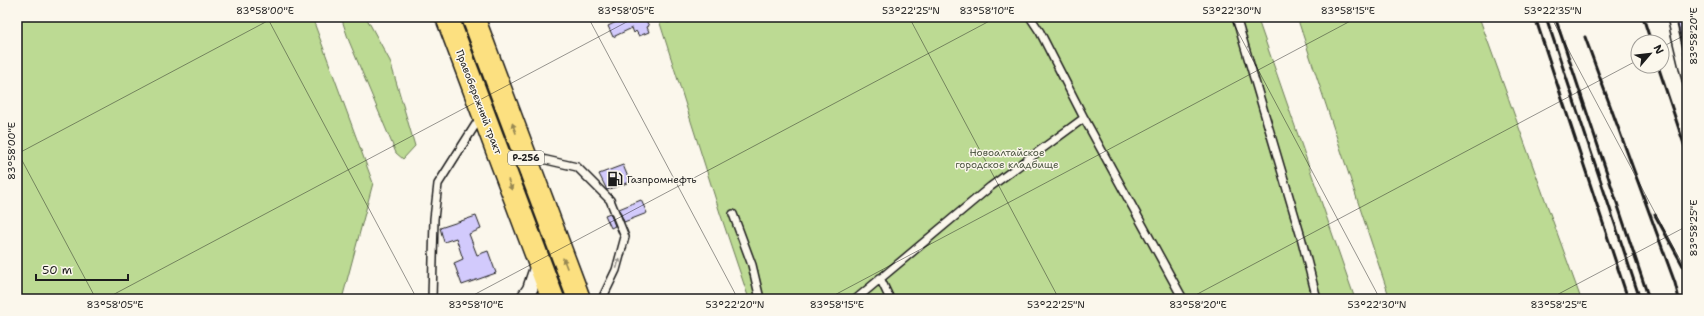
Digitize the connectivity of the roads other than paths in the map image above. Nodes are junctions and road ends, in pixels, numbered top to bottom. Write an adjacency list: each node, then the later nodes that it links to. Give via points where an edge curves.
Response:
1 (447, 17): 7 (highway, Правобережный тракт / Р-256)
2 (473, 17): 9 (highway, Р-256, one-way to 2)
3 (1030, 17): 8 (lane)
4 (1236, 17): 22 (lane)
5 (1671, 17): 6 (lane)
6 (1687, 84)
7 (483, 112): 11 (highway, Правобережный тракт / Р-256, one-way to 11); 13 (lane, via 438,184 434,219)
8 (1084, 118): 12 (lane, via 990,187); 21 (lane)
9 (525, 156): 16 (highway, Р-256, one-way to 9); 17 (lane, one-way to 9, via 616,270 624,237 610,200 577,167)
10 (733, 214): 18 (lane, via 752,265)
11 (539, 262): 14 (street, via 530,289); 15 (highway, Правобережный тракт / Р-256)
12 (880, 278): 19 (lane); 20 (lane)
13 (432, 299)
14 (522, 299)
15 (552, 299)
16 (579, 299)
17 (602, 299)
18 (760, 299)
19 (856, 299)
20 (890, 299)
21 (1183, 299)
22 (1317, 299)

